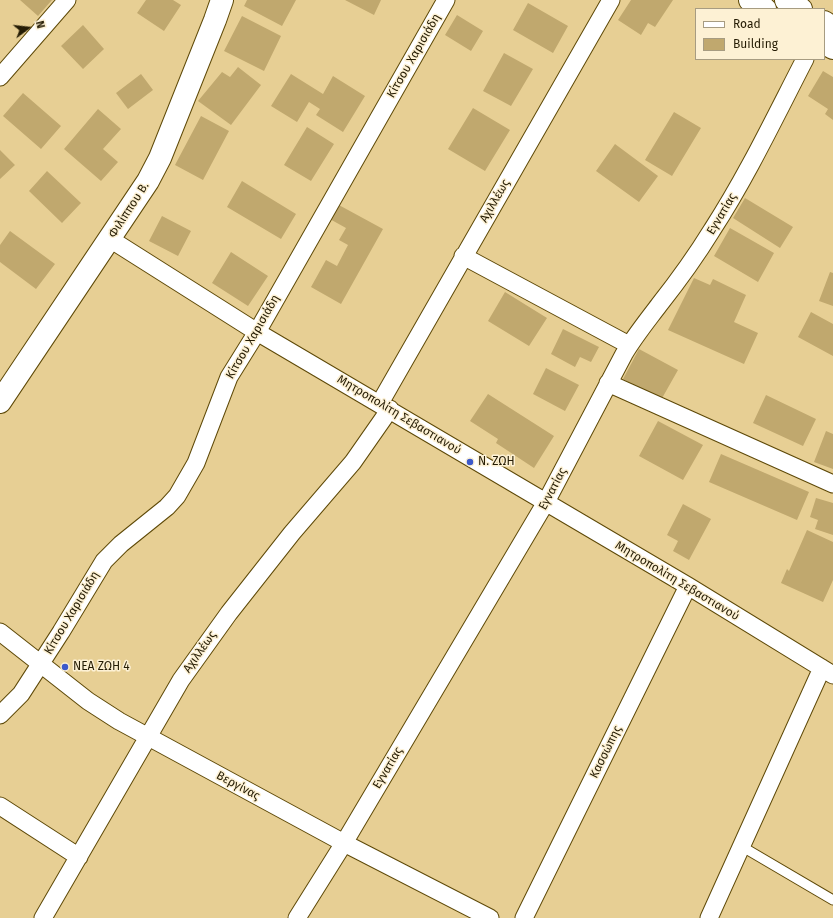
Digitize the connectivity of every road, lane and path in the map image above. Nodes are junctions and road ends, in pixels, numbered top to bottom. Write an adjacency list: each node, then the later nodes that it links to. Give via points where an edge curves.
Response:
1 (67, 0): 10 (street)
2 (446, 0): 13 (street, Κίτσου Χαρισιάδη)
3 (611, 0): 12 (street, Αχιλλέως)
4 (750, 0): 7 (main road)
5 (786, 0): 8 (main road)
6 (218, 2): 11 (main road, Φιλίππου Β., via 160,158)
7 (764, 8)
8 (799, 8)
9 (804, 60): 14 (street, Εγνατίας, via 722,214)
10 (0, 77)
11 (110, 239): 13 (street, Μητροπολίτη Σεβαστιανού); 16 (main road, Φιλίππου Β.)
12 (463, 256): 14 (street); 17 (street, Αχιλλέως)
13 (257, 332): 17 (street, Μητροπολίτη Σεβαστιανού); 22 (street, Κίτσου Χαρισιάδη, via 228,377 203,447 184,486 167,507 104,561)
14 (629, 345): 15 (street, Εγνατίας)
15 (608, 383): 18 (street); 19 (street, Εγνατίας)
16 (0, 402)
17 (385, 406): 19 (street, Μητροπολίτη Σεβαστιανού); 25 (street, Αχιλλέως, via 353,462 263,569 180,680)
18 (833, 484)
19 (546, 502): 20 (street, Μητροπολίτη Σεβαστιανού); 27 (street, Εγνατίας)
20 (688, 586): 23 (street, Μητροπολίτη Σεβαστιανού); 34 (street, Κασσώπης)
21 (0, 632): 22 (street, Βεργίνας)
22 (41, 665): 24 (street, Κίτσου Χαρισιάδη, via 21,694); 25 (street, Βεργίνας, via 103,711)
23 (827, 671): 28 (street)
24 (0, 714)
25 (148, 737): 27 (street, Βεργίνας); 29 (street, Αχιλλέως)
26 (0, 806): 29 (street)
27 (344, 843): 32 (street, Εγνατίας); 33 (street, Βεργίνας)
28 (741, 846): 30 (lane); 35 (street)
29 (79, 856): 31 (street, Αχιλλέως)
30 (833, 900)
31 (43, 918)
32 (297, 918)
33 (490, 918)
34 (524, 918)
35 (709, 918)

